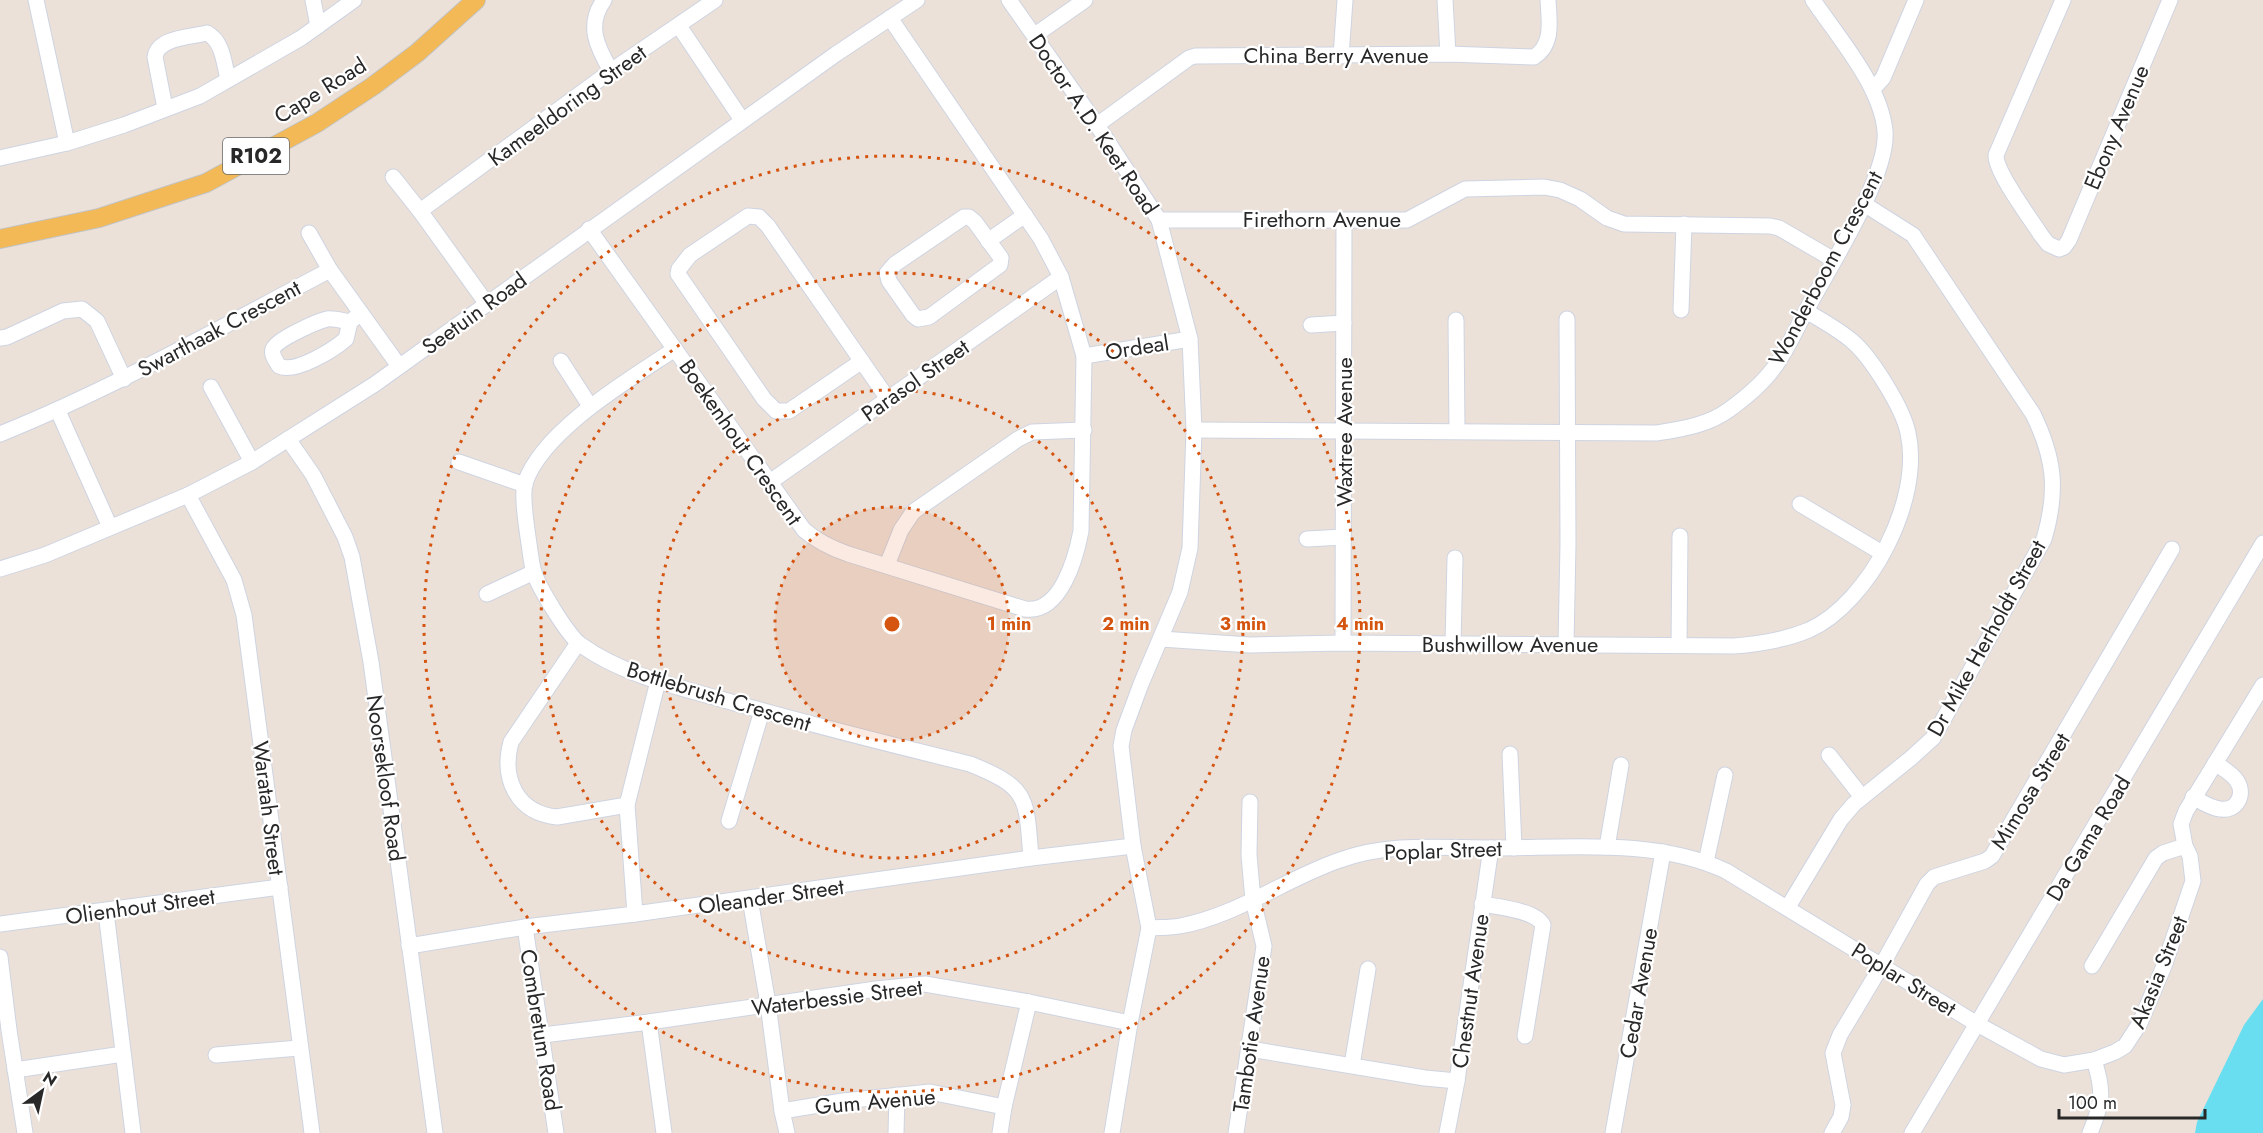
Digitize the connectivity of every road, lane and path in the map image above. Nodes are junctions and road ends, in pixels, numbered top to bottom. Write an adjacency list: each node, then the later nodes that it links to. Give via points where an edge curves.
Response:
1 (36, 0): 29 (street)
2 (313, 0): 18 (street)
3 (354, 0): 18 (street)
4 (476, 0): 41 (main road, Cape Road / R102, via 373,86 317,123 206,183 99,218)
5 (604, 0): 23 (street, via 596,15 594,31)
6 (715, 0): 19 (street, Kameeldoring Street)
7 (917, 0): 17 (street, Seetuin Road)
8 (1009, 0): 20 (street, Doctor A.D. Keet Road)
9 (1084, 0): 20 (street)
10 (1345, 0): 22 (street)
11 (1445, 0): 21 (street)
12 (1548, 0): 21 (street, China Berry Avenue, via 1549,33 1542,51 1534,57)
13 (1814, 0): 25 (street, Wonderboom Crescent)
14 (1916, 0): 25 (street, via 1883,78)
15 (2063, 0): 16 (street, Ebony Avenue, via 1996,155 2001,174 2041,235 2059,249 2069,240)
16 (2170, 0)
17 (890, 18): 27 (street, Seetuin Road); 34 (street, Boekenhout Crescent)
18 (318, 26): 24 (street)
19 (679, 26): 23 (street, Kameeldoring Street); 27 (street)
20 (1035, 35): 28 (street, Doctor A.D. Keet Road)
21 (1448, 54): 22 (street, China Berry Avenue)
22 (1341, 56): 28 (street, China Berry Avenue, via 1195,56)
23 (612, 71): 33 (street, Kameeldoring Street)
24 (228, 79): 26 (street, via 200,96); 26 (street, via 221,50 211,35 165,44 157,49 155,57)
25 (1873, 89): 32 (street, Wonderboom Crescent, via 1883,114 1885,143)
26 (165, 108): 29 (street)
27 (742, 120): 38 (street, Seetuin Road)
28 (1097, 125): 35 (street, Doctor A.D. Keet Road)
29 (67, 143): 30 (street)
30 (0, 158)
31 (393, 177): 33 (street)
32 (1864, 204): 42 (street, Wonderboom Crescent); 104 (street, Dr Mike Herholdt Street, via 1913,235 2003,367 2042,431 2051,465 2053,495 2044,538 1933,738)
33 (420, 211): 45 (street)
34 (1022, 211): 40 (street); 44 (street, Boekenhout Crescent)
35 (1159, 220): 36 (street, Firethorn Avenue); 54 (street, Doctor A.D. Keet Road)
36 (1344, 221): 37 (street, Firethorn Avenue, via 1407,220 1465,189 1544,187 1580,199 1616,222); 51 (street, Waxtree Avenue)
37 (1684, 224): 42 (street, Firethorn Avenue, via 1779,228); 46 (street)
38 (589, 229): 45 (street, Seetuin Road); 55 (street, Boekenhout Crescent)
39 (309, 233): 43 (street)
40 (986, 237): 40 (street, via 971,218 963,217 889,269 889,282 913,315 929,317 999,267 1001,258)
41 (0, 239)
42 (1834, 260): 47 (street, Wonderboom Crescent)
43 (330, 270): 48 (street); 60 (street, Swarthaak Crescent)
44 (1060, 277): 56 (street, Boekenhout Crescent); 62 (street, Parasol Street)
45 (487, 304): 59 (street, Seetuin Road)
46 (1681, 310)
47 (1806, 311): 69 (street, Wonderboom Crescent, via 1774,368 1720,416 1689,428 1657,433); 84 (street, Bushwillow Avenue, via 1855,343 1899,409 1908,434 1910,457 1905,502)
48 (356, 318): 48 (street, via 327,319 283,338 272,352 275,360 283,368 296,368 346,339); 59 (street)
49 (1567, 319): 69 (street)
50 (1456, 320): 67 (street)
51 (1344, 323): 52 (street); 68 (street, Waxtree Avenue)
52 (1311, 325)
53 (0, 338): 60 (street, via 63,311 82,309 97,321)
54 (1190, 339): 56 (street, Ordeal); 65 (street, Doctor A.D. Keet Road)
55 (675, 349): 63 (street); 74 (street, Boekenhout Crescent)
56 (1084, 356): 66 (street, Boekenhout Crescent)
57 (561, 361): 63 (street)
58 (862, 361): 58 (street, via 759,217 748,216 690,255 679,269 678,274 772,409 789,411); 62 (street)
59 (399, 366): 71 (street, Seetuin Road)
60 (124, 379): 64 (street, Swarthaak Crescent)
61 (211, 387): 72 (street)
62 (888, 399): 74 (street, Parasol Street)
63 (590, 406): 75 (street, via 551,445)
64 (58, 411): 70 (street, Swarthaak Crescent); 78 (street)
65 (1194, 429): 68 (street, Wonderboom Crescent); 90 (street, Doctor A.D. Keet Road, via 1190,548 1180,592)
66 (1084, 430): 86 (street, via 1032,432 1018,439 917,509 901,530); 86 (street, Boekenhout Crescent, via 1078,549 1061,589 1049,602 1025,609)
67 (1457, 431): 68 (street, Wonderboom Crescent); 69 (street, Wonderboom Crescent)
68 (1345, 432): 80 (street, Waxtree Avenue)
69 (1568, 433): 94 (street)
70 (0, 434)
71 (288, 439): 72 (street, Seetuin Road); 127 (street, Noorsekloof Road, via 313,475 352,557 371,662)
72 (252, 462): 76 (street, Seetuin Road)
73 (459, 462): 75 (street)
74 (770, 482): 86 (street, Boekenhout Crescent, via 812,537 848,554)
75 (525, 485): 88 (street, Bottlebrush Crescent)
76 (188, 495): 78 (street, Seetuin Road); 117 (street, Waratah Street, via 234,580 244,615)
77 (1800, 504): 84 (street)
78 (110, 527): 87 (street, Seetuin Road)
79 (1680, 536): 95 (street)
80 (1343, 537): 81 (street); 92 (street, Waxtree Avenue)
81 (1307, 539)
82 (2263, 543): 136 (street, Da Gama Road)
83 (2172, 549): 129 (street, Mimosa Street, via 1997,848 1985,861 1931,879)
84 (1882, 553): 95 (street, Bushwillow Avenue, via 1856,592 1829,618 1810,629 1753,644)
85 (1455, 558): 93 (street)
86 (887, 565)
87 (0, 569)
88 (534, 572): 89 (street); 91 (street, Bottlebrush Crescent, via 549,602)
89 (487, 594)
90 (1161, 639): 92 (street, Bushwillow Avenue, via 1250,645); 109 (street, Doctor A.D. Keet Road, via 1121,746)
91 (578, 643): 96 (street, Bottlebrush Crescent, via 621,668); 107 (street, via 511,742 508,760 512,787 530,808 550,816)
92 (1343, 643): 93 (street, Bushwillow Avenue)
93 (1453, 644): 94 (street, Bushwillow Avenue)
94 (1566, 644): 95 (street, Bushwillow Avenue)
95 (1679, 645)
96 (658, 681): 98 (street, Bottlebrush Crescent); 107 (street)
97 (2263, 685): 101 (street, Akasia Street)
98 (762, 711): 108 (street); 115 (street, Bottlebrush Crescent, via 970,764 1009,783 1027,808)
99 (1510, 754): 113 (street)
100 (1829, 755): 104 (street)
101 (2215, 763): 105 (street, Akasia Street); 105 (street, via 2237,782 2241,792 2238,803 2221,810)
102 (1621, 765): 111 (street)
103 (1725, 775): 116 (street)
104 (1862, 797): 121 (street, Dr Mike Herholdt Street, via 1841,819)
105 (2193, 797): 110 (street, Akasia Street, via 2181,824)
106 (1250, 802): 119 (street)
107 (627, 805): 123 (street)
108 (729, 820)
109 (1133, 846): 115 (street, Oleander Street); 126 (street, Doctor A.D. Keet Road)
110 (2185, 846): 130 (street, via 2156,858); 144 (street, Akasia Street, via 2193,881 2147,1007 2125,1046)
111 (1607, 847): 113 (street, Poplar Street); 114 (street, Poplar Street)
112 (1491, 848): 113 (street, Poplar Street); 119 (street, Poplar Street, via 1441,846 1369,852 1340,860); 120 (street, Chestnut Avenue)
113 (1514, 848)
114 (1664, 852): 116 (street, Poplar Street); 164 (street, Cedar Avenue)
115 (1031, 858): 118 (street, Oleander Street)
116 (1706, 862): 121 (street, Poplar Street)
117 (280, 887): 122 (street, Olienhout Street); 140 (street, Waratah Street)
118 (750, 899): 123 (street, Oleander Street); 133 (street)
119 (1253, 900): 126 (street, Poplar Street, via 1180,926); 141 (street, Tambotie Avenue, via 1264,946)
120 (1482, 904): 139 (street, via 1531,914 1543,925); 147 (street, Chestnut Avenue)
121 (1788, 907): 129 (street, Poplar Street)
122 (106, 912): 124 (street, Olienhout Street); 142 (street)
123 (635, 914): 125 (street, Oleander Street)
124 (0, 924)
125 (525, 927): 127 (street, Oleander Street); 138 (street, Combretum Road)
126 (1149, 928): 135 (street, Doctor A.D. Keet Road)
127 (409, 946): 155 (street, Noorsekloof Road)
128 (0, 957): 137 (street)
129 (1882, 965): 136 (street, Poplar Street); 165 (street, Mimosa Street, via 1833,1053 1843,1105)
130 (2092, 966)
131 (1368, 969): 145 (street)
132 (1029, 1002): 133 (street, Waterbessie Street, via 925,984); 135 (street, Waterbessie Street); 149 (street)
133 (768, 1004): 134 (street, Waterbessie Street); 150 (street)
134 (649, 1022): 138 (street, Waterbessie Street); 157 (street)
135 (1130, 1023): 161 (street, Doctor A.D. Keet Road)
136 (1977, 1024): 144 (street, Akasia Street, via 2052,1063); 151 (street, Da Gama Road)
137 (4, 1030): 146 (street)
138 (543, 1035): 156 (street, Combretum Road)
139 (1525, 1036)
140 (299, 1048): 143 (street); 154 (street, Waratah Street)
141 (1250, 1048): 145 (street); 162 (street, Tambotie Avenue)
142 (123, 1054): 146 (street); 153 (street)
143 (216, 1054)
144 (2094, 1060): 166 (street, via 2102,1093)
145 (1352, 1065): 147 (street)
146 (15, 1070): 152 (street)
147 (1457, 1081): 163 (street, Chestnut Avenue)
148 (897, 1095): 149 (street, Gum Avenue, via 930,1092); 150 (street, Gum Avenue); 159 (street)
149 (1004, 1107): 160 (street)
150 (782, 1111): 158 (street)
151 (1915, 1132)
152 (25, 1133)
153 (133, 1133)
154 (312, 1133)
155 (435, 1133)
156 (556, 1133)
157 (664, 1133)
158 (788, 1133)
159 (896, 1133)
160 (1000, 1133)
161 (1112, 1133)
162 (1236, 1133)
163 (1447, 1133)
164 (1613, 1133)
165 (1832, 1133)
166 (2090, 1133)

